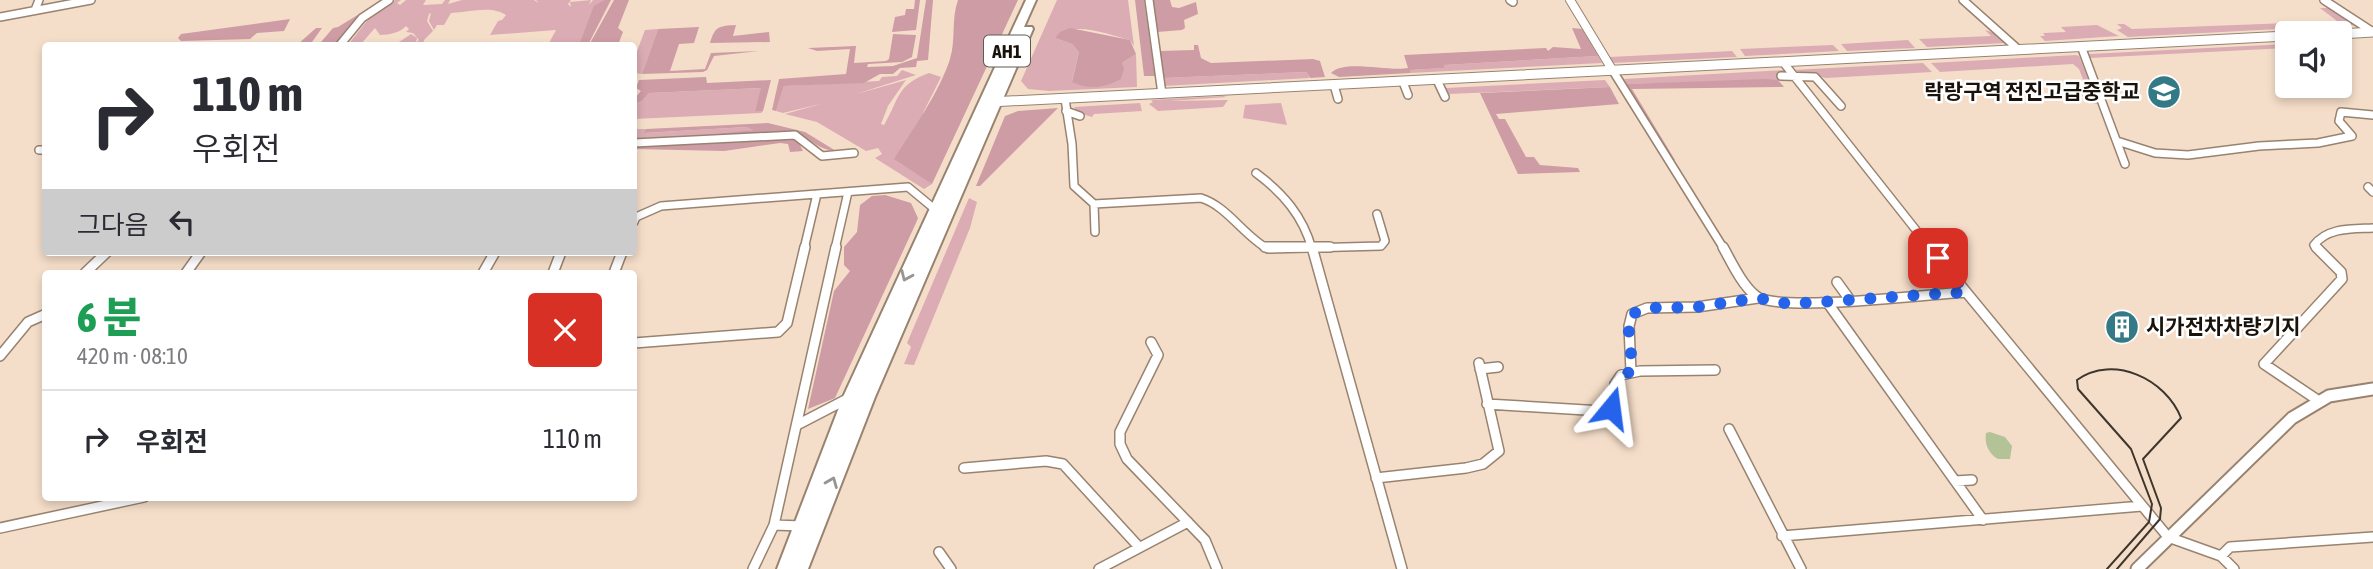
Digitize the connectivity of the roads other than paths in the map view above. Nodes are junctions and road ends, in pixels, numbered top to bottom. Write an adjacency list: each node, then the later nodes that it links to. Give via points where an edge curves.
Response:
1 (39, 0): 10 (street)
2 (91, 0): 10 (street)
3 (389, 0): 17 (street, via 362,18)
4 (1031, 0): 32 (highway, AH1)
5 (1041, 0): 32 (highway, AH1)
6 (1149, 0): 27 (street)
7 (1570, 0): 21 (street)
8 (1962, 0): 13 (street)
9 (2324, 0): 14 (street)
10 (35, 10): 11 (street)
11 (0, 17)
12 (1982, 28): 13 (street)
13 (1998, 31): 19 (street)
14 (2373, 32): 15 (main road)
15 (2352, 33)
16 (2275, 37): 18 (main road)
17 (342, 42)
18 (2081, 46): 19 (main road); 37 (street)
19 (2019, 50): 20 (main road)
20 (1783, 62): 21 (main road); 22 (street)
21 (1612, 71): 24 (main road); 55 (street)
22 (1793, 75): 23 (street); 33 (street, via 1815,77); 54 (street)
23 (1781, 76)
24 (1437, 80): 25 (main road); 29 (street)
25 (1403, 82): 26 (main road); 28 (street)
26 (1334, 85): 27 (main road); 31 (street)
27 (1162, 94): 30 (main road)
28 (1408, 94)
29 (1445, 97)
30 (1065, 99): 32 (main road); 34 (street)
31 (1338, 99)
32 (990, 102): 45 (highway)
33 (1841, 106)
34 (1066, 111): 36 (street); 44 (street, via 1074,186)
35 (2373, 115): 37 (street, via 2341,112 2339,121 2350,138 2204,156 2150,154)
36 (1080, 116)
37 (2117, 141): 40 (street)
38 (637, 143): 39 (street, via 795,135 822,156)
39 (854, 153)
40 (2126, 164)
41 (1256, 173): 50 (street, via 1293,206 1307,227)
42 (848, 192): 43 (street); 45 (street, via 908,187); 69 (street)
43 (817, 194): 47 (street, via 660,206); 60 (street, via 787,323 778,332)
44 (1094, 205): 49 (street); 50 (street, via 1201,198 1211,201 1261,247)
45 (941, 212): 66 (highway, one-way to 66); 88 (highway, one-way to 45)
46 (1377, 214): 50 (street, via 1385,241 1381,246)
47 (637, 217)
48 (2373, 229): 67 (street, via 2332,231 2315,241 2342,279 2260,362)
49 (1095, 232)
50 (1312, 249): 72 (street)
51 (103, 256): 52 (street)
52 (88, 270)
53 (1838, 282): 56 (street)
54 (1966, 292): 56 (street); 76 (street)
55 (1758, 298): 57 (street, via 1789,304); 64 (street, via 1647,308 1632,314 1627,323 1633,352)
56 (1850, 300): 57 (street)
57 (1827, 302): 74 (street)
58 (42, 315): 61 (street, via 28,322)
59 (1151, 342): 78 (street, via 1158,355 1120,432 1120,444 1127,459)
60 (637, 343)
61 (0, 356)
62 (1498, 367): 68 (street, via 1479,366)
63 (1716, 370): 64 (street)
64 (1631, 372): 68 (street, via 1620,375 1611,408 1602,411)
65 (2373, 390): 67 (main road, via 2346,391)
66 (851, 397): 69 (street); 80 (highway)
67 (2316, 400): 83 (main road)
68 (1488, 404): 72 (street, via 1499,451 1483,464)
69 (797, 425): 79 (street)
70 (1729, 429): 82 (street)
71 (964, 468): 85 (street, via 1046,461 1063,464)
72 (1376, 478): 94 (street)
73 (1972, 480): 74 (street)
74 (1955, 481): 77 (street)
75 (125, 501): 81 (street)
76 (2142, 506): 77 (street); 83 (street)
77 (1983, 520): 82 (street)
78 (1188, 522): 85 (street); 93 (street, via 1205,540)
79 (774, 525): 80 (street); 89 (street)
80 (802, 526): 88 (highway)
81 (0, 528)
82 (1782, 536): 95 (street)
83 (2168, 537): 87 (street); 96 (main road)
84 (2373, 537): 87 (street, via 2230,547)
85 (1139, 547): 92 (street)
86 (939, 552): 91 (street)
87 (2221, 556): 97 (street)
88 (797, 563): 90 (highway)
89 (753, 569)
90 (778, 569)
91 (951, 569)
92 (1099, 569)
93 (1217, 569)
94 (1402, 569)
95 (1801, 569)
96 (2137, 569)
97 (2234, 569)

